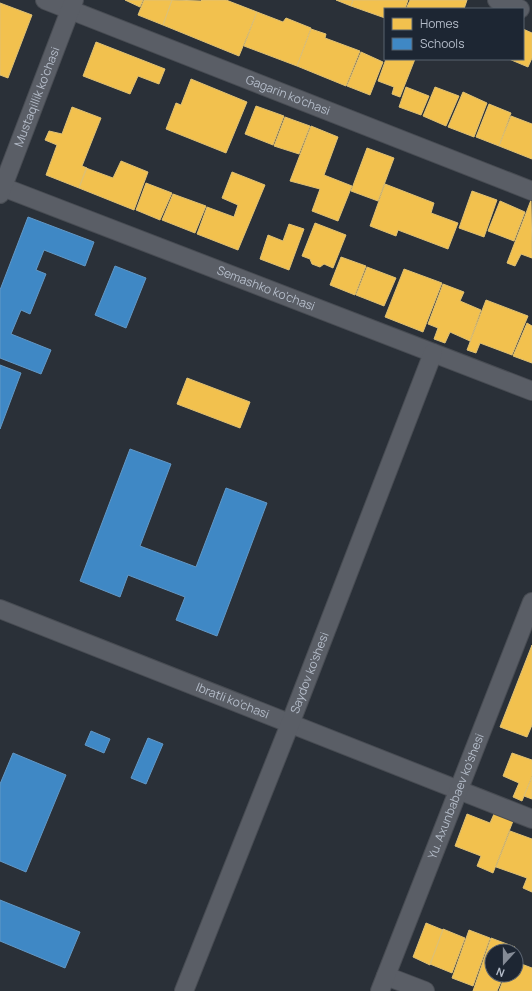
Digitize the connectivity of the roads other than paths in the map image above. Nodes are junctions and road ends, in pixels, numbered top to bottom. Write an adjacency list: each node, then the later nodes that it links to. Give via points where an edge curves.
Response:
1 (45, 0): 3 (street, Gagarin ko'chasi)
2 (498, 0): 4 (street)
3 (72, 5): 5 (street, Mustaqillik ko'chasi); 6 (street, Gagarin ko'chasi)
4 (517, 8)
5 (1, 189): 7 (street, Semashko ko'chasi)
6 (532, 191)
7 (433, 353): 8 (street, Semashko ko'chasi); 11 (street, Saydov ko'shesi)
8 (532, 391)
9 (531, 608): 12 (street, Yu. Axunbabaev ko'shesi)
10 (0, 609): 11 (street, Ibratli ko'chasi)
11 (290, 724): 12 (street, Ibratli ko'chasi); 15 (street, Saydov ko'shesi)
12 (458, 791): 13 (street, Ibratli ko'chasi); 14 (street, Yu. Axunbabaev ko'shesi)
13 (532, 819)
14 (383, 983): 16 (street)
15 (184, 991)
16 (425, 991)

